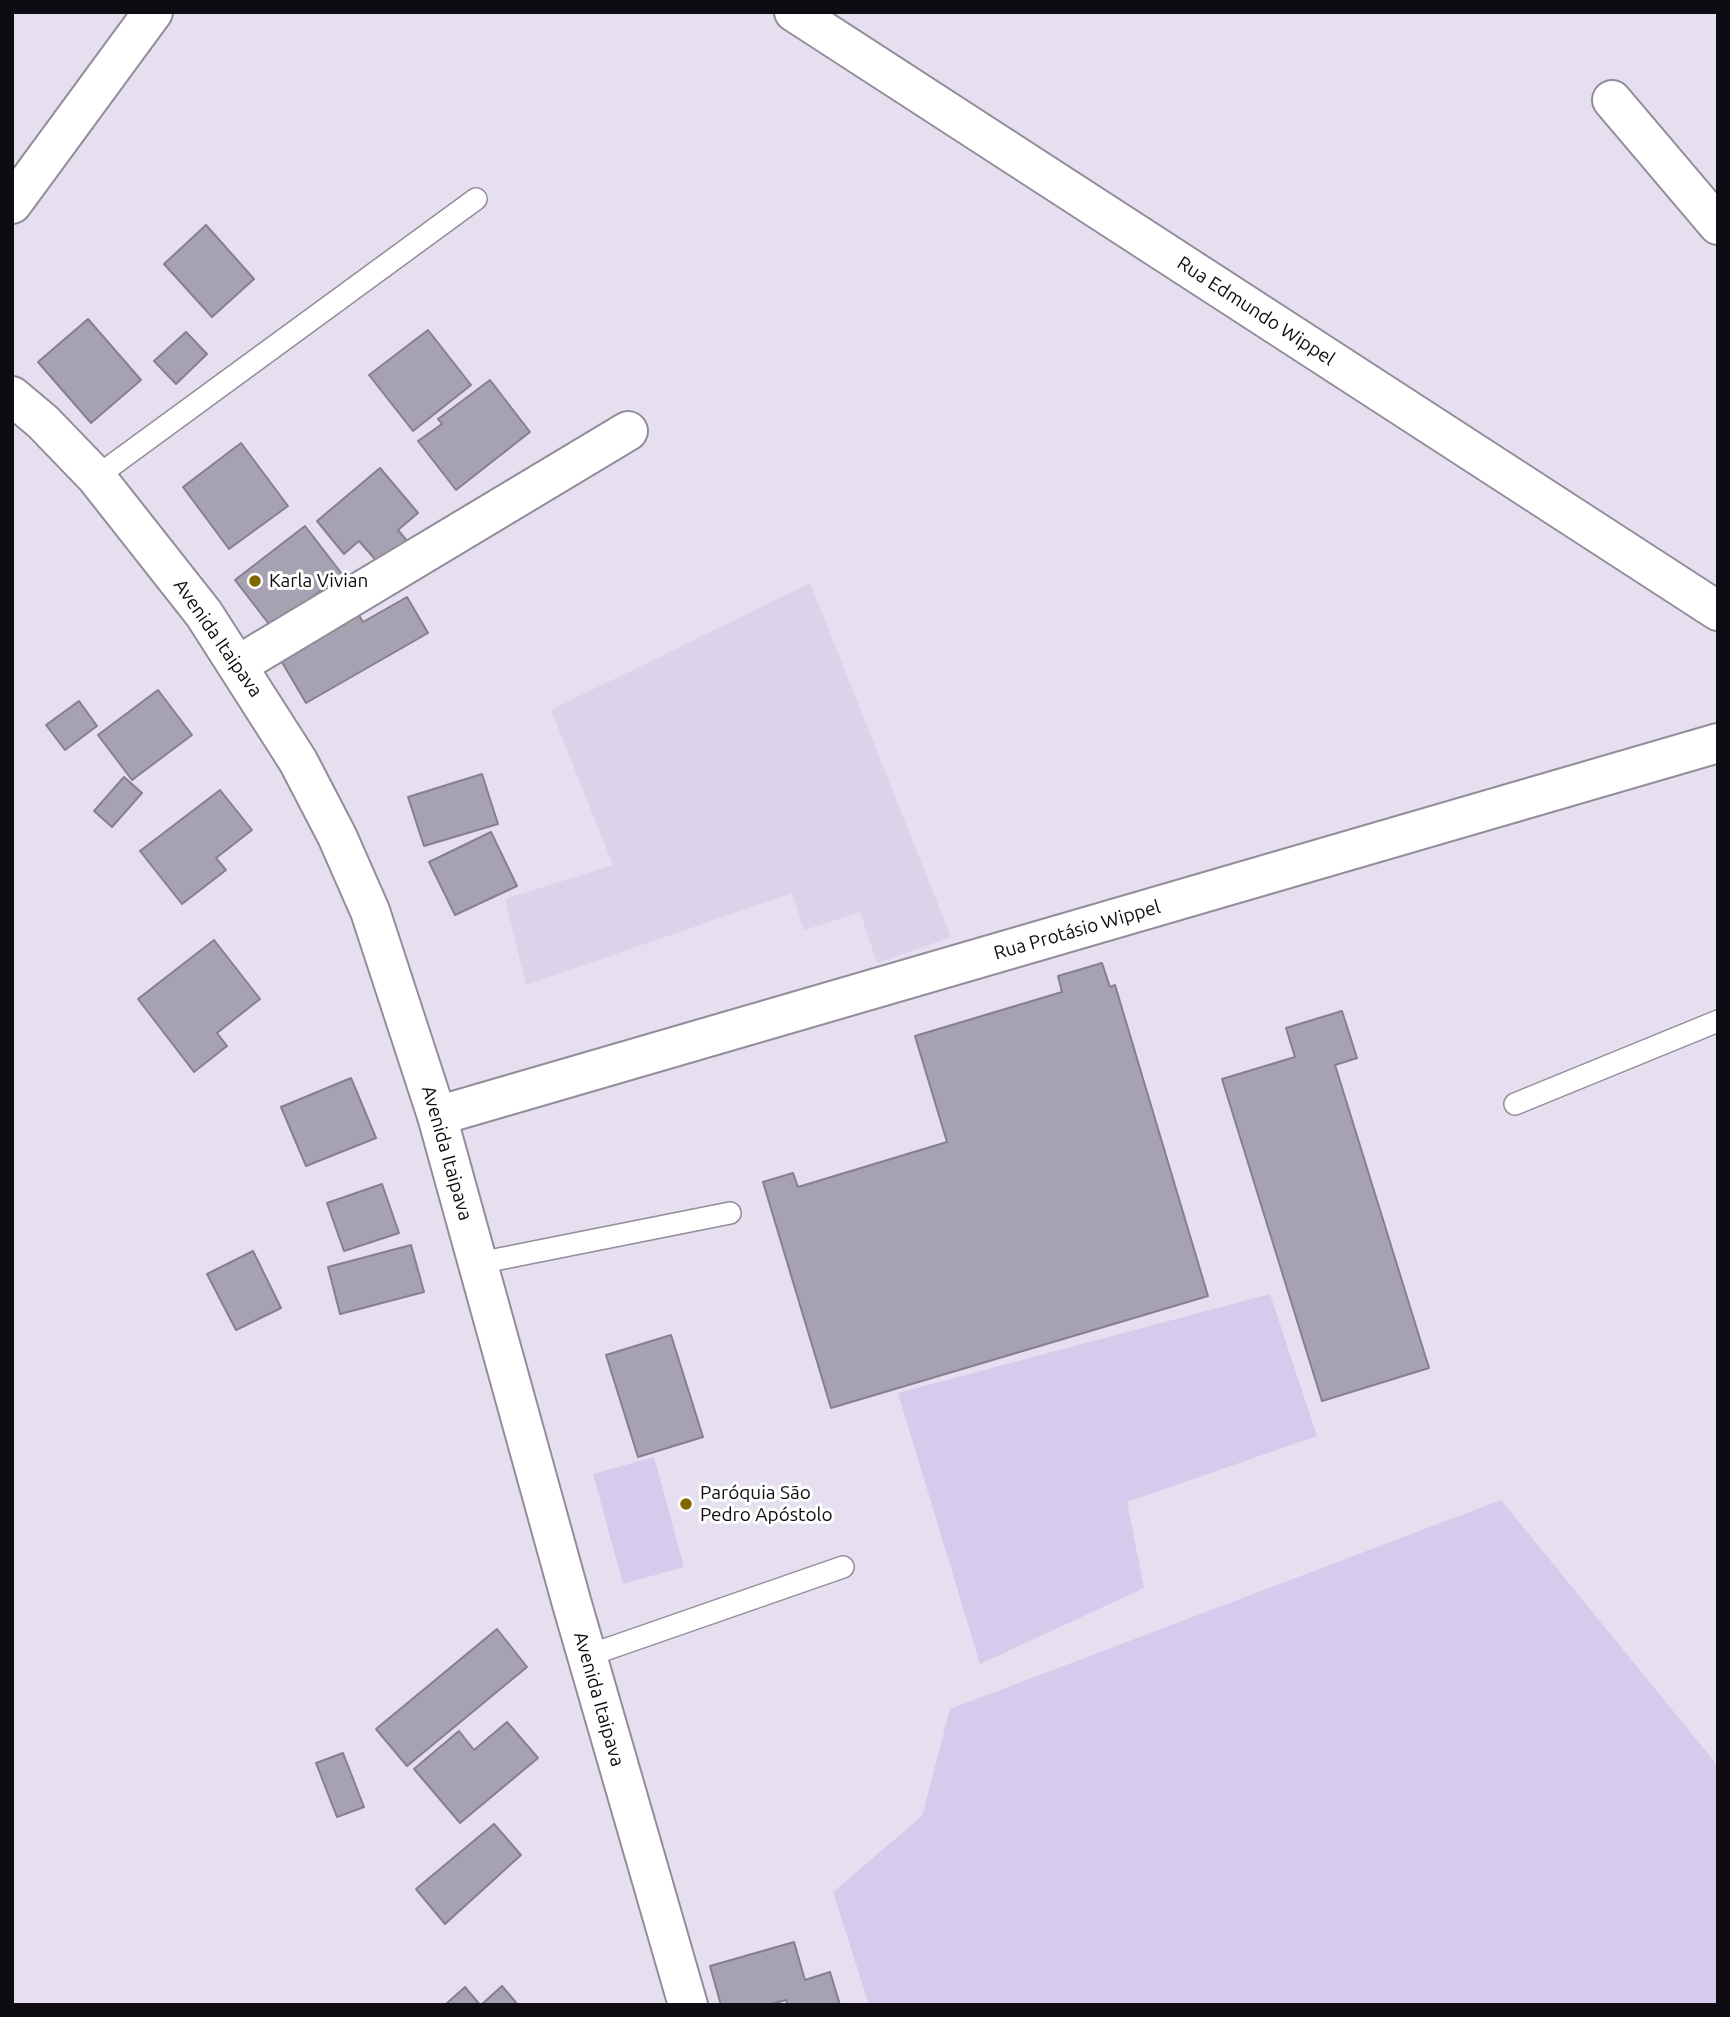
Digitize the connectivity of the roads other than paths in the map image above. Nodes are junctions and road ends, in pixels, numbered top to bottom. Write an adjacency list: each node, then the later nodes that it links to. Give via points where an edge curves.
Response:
1 (153, 12): 5 (street)
2 (794, 12): 10 (street, Rua Edmundo Wippel)
3 (1612, 100): 6 (street)
4 (476, 199): 9 (lane)
5 (12, 204)
6 (1718, 225)
7 (12, 396): 9 (street, Avenida Itaipava)
8 (628, 431): 11 (street)
9 (96, 477): 11 (street, Avenida Itaipava)
10 (1718, 611)
11 (238, 665): 15 (street, Avenida Itaipava, via 298,761 337,836 370,911)
12 (1718, 743): 15 (street, Rua Protásio Wippel)
13 (1718, 1021): 14 (lane)
14 (1515, 1104)
15 (437, 1116): 17 (street, Avenida Itaipava)
16 (730, 1213): 17 (lane)
17 (479, 1263): 19 (street, Avenida Itaipava)
18 (843, 1567): 19 (lane)
19 (587, 1656): 20 (street, Avenida Itaipava)
20 (688, 2005)

